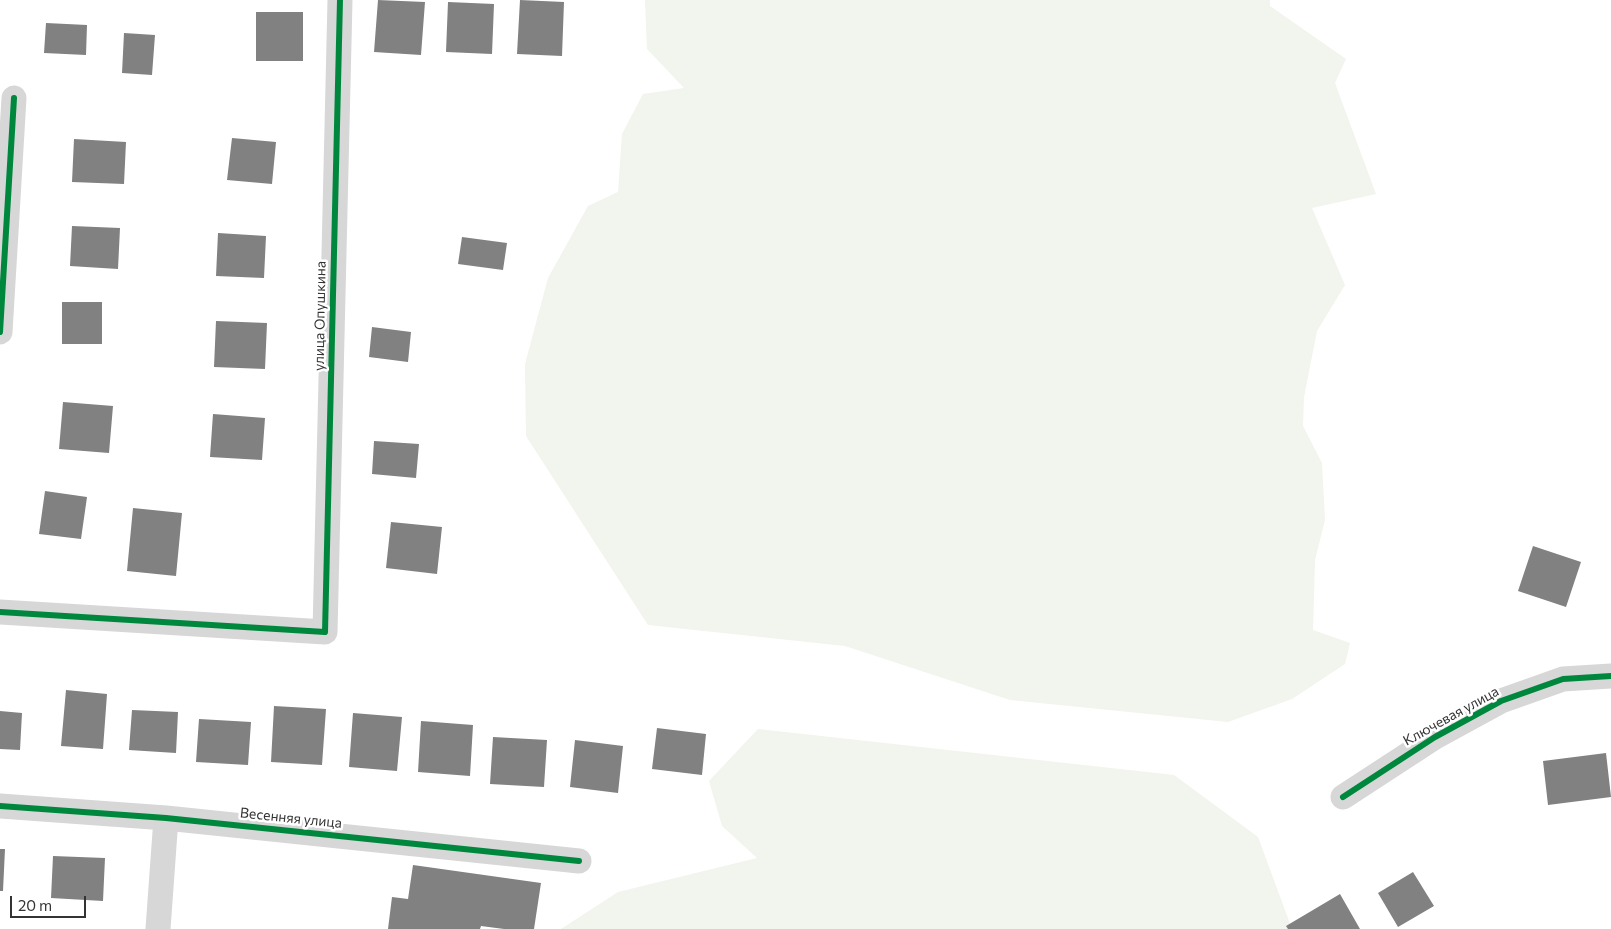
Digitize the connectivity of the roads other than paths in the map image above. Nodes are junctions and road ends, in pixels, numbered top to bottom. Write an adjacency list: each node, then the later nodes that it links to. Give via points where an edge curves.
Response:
1 (340, 0): 4 (street, улица Опушкина, via 325,632)
2 (14, 98): 3 (street)
3 (0, 332)
4 (0, 612)
5 (1611, 676): 6 (street, Ключевая улица, via 1563,679 1501,700 1435,737)
6 (1343, 797)
7 (0, 806): 8 (street, Весенняя улица)
8 (166, 818): 9 (street, Весенняя улица); 10 (street)
9 (578, 861)
10 (158, 929)

